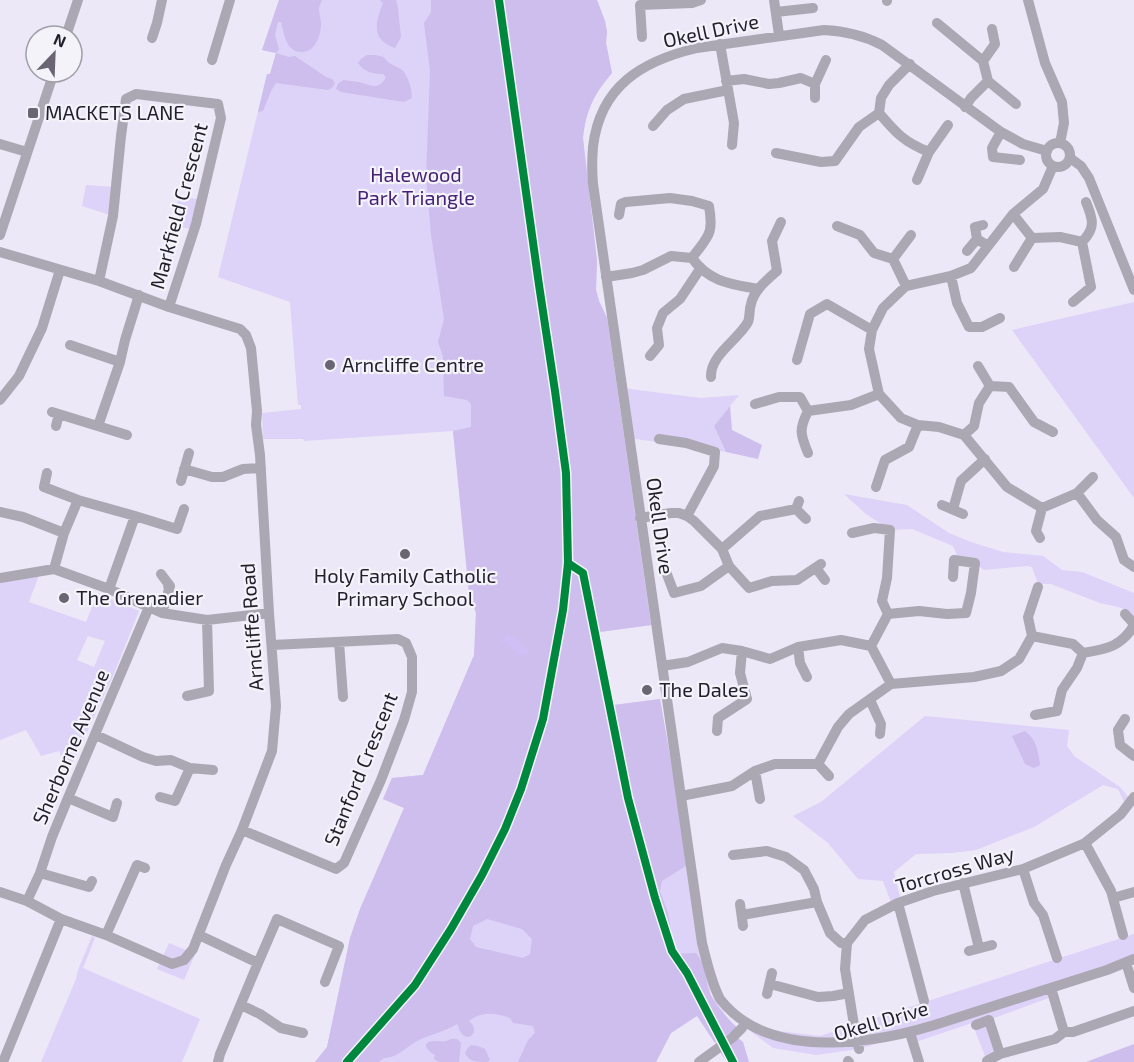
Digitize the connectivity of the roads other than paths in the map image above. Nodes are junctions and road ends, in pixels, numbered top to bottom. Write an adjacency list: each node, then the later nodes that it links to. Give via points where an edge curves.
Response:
1 (78, 0): 11 (street)
2 (162, 0): 15 (street)
3 (230, 0): 17 (street)
4 (700, 0): 7 (street)
5 (774, 0): 9 (street)
6 (1028, 0): 32 (street, via 1045,63 1062,102 1064,123)
7 (637, 3): 14 (street)
8 (813, 8): 9 (street)
9 (776, 12): 13 (street)
10 (937, 23): 19 (street)
11 (70, 24)
12 (992, 29): 19 (street, via 995,44)
13 (779, 35): 16 (street, Okell Drive); 20 (street, Okell Drive, via 824,30 852,33 882,45)
14 (642, 37)
15 (152, 38)
16 (720, 44): 24 (street); 63 (street, Okell Drive, via 676,53 642,68 621,84 605,108 595,134 592,164)
17 (212, 60)
18 (826, 60): 23 (street)
19 (983, 61): 21 (street)
20 (910, 64): 27 (street, Okell Drive); 28 (street, via 889,85)
21 (988, 81): 26 (street); 27 (street)
22 (50, 84): 36 (street)
23 (815, 84): 24 (street, via 801,78 769,84 744,79); 25 (street)
24 (727, 86): 30 (street, via 684,99); 34 (street, via 735,123)
25 (815, 98)
26 (1016, 104)
27 (965, 107): 31 (street, Okell Drive)
28 (879, 113): 37 (street, via 896,133); 38 (street, via 860,128 835,161)
29 (948, 125): 37 (street)
30 (653, 126)
31 (1001, 132): 35 (street, Okell Drive); 40 (street, via 992,148 993,157)
32 (1060, 143): 35 (street); 39 (street, via 1067,146)
33 (0, 144): 36 (street)
34 (732, 145)
35 (1047, 151): 41 (street)
36 (27, 152): 49 (street)
37 (929, 152): 42 (street)
38 (777, 153)
39 (1070, 158): 41 (street, via 1064,166); 67 (street, via 1082,166 1089,178)
40 (1020, 160)
41 (1053, 166): 45 (street, via 1043,189)
42 (917, 180)
43 (1086, 202): 53 (street, via 1092,222 1089,235)
44 (619, 205): 57 (street, via 670,198 709,206 711,234)
45 (1013, 214): 51 (street); 54 (street)
46 (782, 222): 66 (street, via 772,241 777,271)
47 (982, 225): 52 (street, via 975,227)
48 (837, 226): 58 (street, via 860,235 874,253)
49 (0, 235)
50 (911, 235): 58 (street)
51 (1032, 238): 53 (street, via 1060,237); 59 (street)
52 (977, 239): 54 (street); 55 (street)
53 (1082, 242): 69 (street, via 1091,287)
54 (988, 246): 62 (street, via 971,268)
55 (967, 251)
56 (0, 252): 61 (street, Arncliffe Road)
57 (692, 258): 60 (street); 63 (street, via 671,256 644,270)
58 (893, 259): 65 (street)
59 (1014, 267)
60 (700, 269): 66 (street, via 724,283); 74 (street, via 680,299 663,313 657,328 659,345)
61 (60, 270): 64 (street, Arncliffe Road); 81 (street, via 42,328 19,376)
62 (951, 276): 65 (street); 71 (street, via 957,303 969,327 982,327)
63 (606, 277): 108 (street, Okell Drive)
64 (99, 281): 68 (street, Arncliffe Road); 70 (street, Markfield Crescent, via 114,216 126,99 136,94 218,104 221,118 196,224)
65 (906, 286): 72 (street, via 883,308)
66 (758, 289): 78 (street, via 748,322 719,356)
67 (1134, 290)
68 (139, 296): 70 (street, Arncliffe Road); 76 (street)
69 (1073, 302)
70 (169, 307): 94 (street, Arncliffe Road, via 240,329 246,335 251,348)
71 (1000, 318)
72 (872, 330): 75 (street, via 827,304 810,314); 80 (street, via 869,349)
73 (70, 345): 76 (street)
74 (650, 356)
75 (797, 360)
76 (120, 362): 86 (street)
77 (978, 366): 79 (street)
78 (711, 377)
79 (990, 386): 87 (street, via 1009,387 1034,422); 89 (street, via 979,403 974,426)
80 (879, 394): 83 (street, via 851,405); 84 (street, via 901,418)
81 (0, 399)
82 (755, 405): 83 (street, via 779,397 800,397)
83 (808, 411): 92 (street, via 801,435)
84 (918, 425): 89 (street); 99 (street, via 909,447 885,460)
85 (56, 426): 86 (street, via 56,413)
86 (98, 426): 88 (street)
87 (1053, 432)
88 (127, 435)
89 (964, 435): 93 (street)
90 (659, 439): 107 (street, via 715,452 714,466)
91 (189, 453): 95 (street)
92 (808, 453)
93 (985, 459): 102 (street, via 961,481 958,511); 103 (street, via 1007,487)
94 (261, 468): 95 (street, via 243,469 223,477); 126 (street, Arncliffe Road)
95 (184, 469): 98 (street)
96 (47, 473): 101 (street, via 44,487)
97 (1093, 477): 100 (street)
98 (181, 481)
99 (876, 487)
100 (1077, 493): 103 (street); 115 (street, via 1116,537 1124,560)
101 (78, 500): 106 (street); 110 (street)
102 (942, 505)
103 (1042, 508): 112 (street, via 1036,531)
104 (184, 509): 106 (street, via 177,529)
105 (0, 512): 110 (street)
106 (135, 516): 123 (street)
107 (687, 516): 108 (street, via 670,513); 113 (street)
108 (640, 518): 138 (street, Okell Drive)
109 (806, 519): 113 (street, via 797,505 760,516)
110 (64, 533): 116 (street)
111 (852, 533): 127 (street, via 874,528 890,530 882,602)
112 (1040, 538)
113 (722, 549): 114 (street)
114 (729, 566): 117 (street, via 701,586 672,597); 121 (street, via 749,588 772,581 797,580 818,566)
115 (1134, 567)
116 (54, 568): 120 (street); 123 (street)
117 (665, 569)
118 (161, 574): 125 (street, via 169,586)
119 (952, 577): 127 (street, via 954,560 975,562 966,612)
120 (0, 579)
121 (825, 580)
122 (1038, 587): 131 (street, via 1028,618)
123 (109, 589): 124 (street)
124 (149, 607): 125 (street); 148 (street, Sherborne Avenue)
125 (162, 613): 129 (street)
126 (268, 613): 129 (street); 133 (street, Arncliffe Road)
127 (888, 614): 134 (street)
128 (1125, 614): 130 (street)
129 (207, 620): 141 (street, via 209,691)
130 (1134, 625): 137 (street, via 1121,642)
131 (1032, 636): 137 (street, via 1073,644); 140 (street, via 1019,658 1001,671)
132 (339, 642): 133 (street, Stanford Crescent); 142 (street); 161 (street, Stanford Crescent, via 398,639 406,643 412,657 412,692 404,720 344,863 336,869)
133 (272, 645): 161 (street, Arncliffe Road, via 276,706 272,751)
134 (871, 646): 135 (street, via 841,640); 140 (street)
135 (798, 647): 136 (street, via 770,659); 139 (street)
136 (742, 651): 138 (street, via 722,648 688,662); 146 (street, via 740,673 747,699 718,718)
137 (1083, 653): 144 (street, via 1062,690 1059,715)
138 (662, 666): 155 (street, Okell Drive)
139 (807, 676)
140 (891, 684): 143 (street)
141 (187, 696)
142 (343, 697)
143 (870, 700): 147 (street, via 881,724); 150 (street, via 838,727)
144 (1035, 715)
145 (1125, 719): 149 (street, via 1118,730 1120,745)
146 (717, 731)
147 (880, 734)
148 (96, 735): 151 (street, via 143,757 171,760); 158 (street, Sherborne Avenue)
149 (1134, 756)
150 (818, 764): 153 (street, via 775,764); 154 (street)
151 (190, 768): 152 (street); 156 (street, via 175,801)
152 (213, 770)
153 (755, 771): 155 (street, via 732,786); 159 (street)
154 (829, 776)
155 (681, 796): 197 (street, Okell Drive, via 702,943 715,989)
156 (160, 797)
157 (1134, 797): 162 (street, Torcross Way, via 1121,814)
158 (68, 798): 160 (street, via 113,817); 166 (street, Sherborne Avenue)
159 (760, 799)
160 (117, 803)
161 (242, 830): 180 (street, Arncliffe Road)
162 (1085, 843): 165 (street, Torcross Way); 171 (street)
163 (733, 855): 173 (street, via 767,851 786,857 804,870)
164 (145, 868): 179 (street, via 137,864)
165 (1023, 869): 168 (street, Torcross Way); 184 (street)
166 (40, 873): 167 (street, via 89,887); 172 (street, Sherborne Avenue)
167 (92, 881)
168 (963, 883): 174 (street, Torcross Way); 183 (street, via 974,950)
169 (0, 892): 172 (street, Arncliffe Road)
170 (1134, 892): 171 (street)
171 (1113, 898): 181 (street)
172 (27, 901): 177 (street, Arncliffe Road)
173 (818, 902): 176 (street); 182 (street, via 830,933 841,943)
174 (898, 903): 182 (street, Torcross Way, via 865,920); 193 (street)
175 (266, 915): 178 (street)
176 (742, 915)
177 (61, 919): 179 (street, Arncliffe Road); 206 (street)
178 (277, 919): 186 (street); 188 (street, via 339,946)
179 (106, 935): 180 (street, Arncliffe Road, via 172,964 184,960)
180 (199, 935): 186 (street)
181 (1123, 935)
182 (847, 943): 192 (street, via 845,969)
183 (992, 945)
184 (1057, 958)
185 (1134, 959): 190 (street, Okell Drive)
186 (258, 963): 194 (street)
187 (1128, 969): 191 (street)
188 (325, 982)
189 (770, 984): 192 (street, via 818,997)
190 (1051, 988): 198 (street); 200 (street, Okell Drive)
191 (1134, 988)
192 (849, 993): 202 (street)
193 (924, 1001)
194 (240, 1005): 199 (street, via 280,1028); 207 (street)
195 (1134, 1011): 198 (street)
196 (976, 1025): 203 (street, via 989,1020)
197 (742, 1028): 201 (street, Okell Drive); 208 (street)
198 (1064, 1032): 203 (street, via 1055,1039)
199 (303, 1033)
200 (910, 1033): 202 (street, Okell Drive); 209 (street)
201 (761, 1042)
202 (859, 1049): 204 (street, Okell Drive)
203 (1000, 1054): 205 (street)
204 (846, 1059)
205 (987, 1061)
206 (3, 1062)
207 (218, 1062)
208 (699, 1062)
209 (919, 1062)

